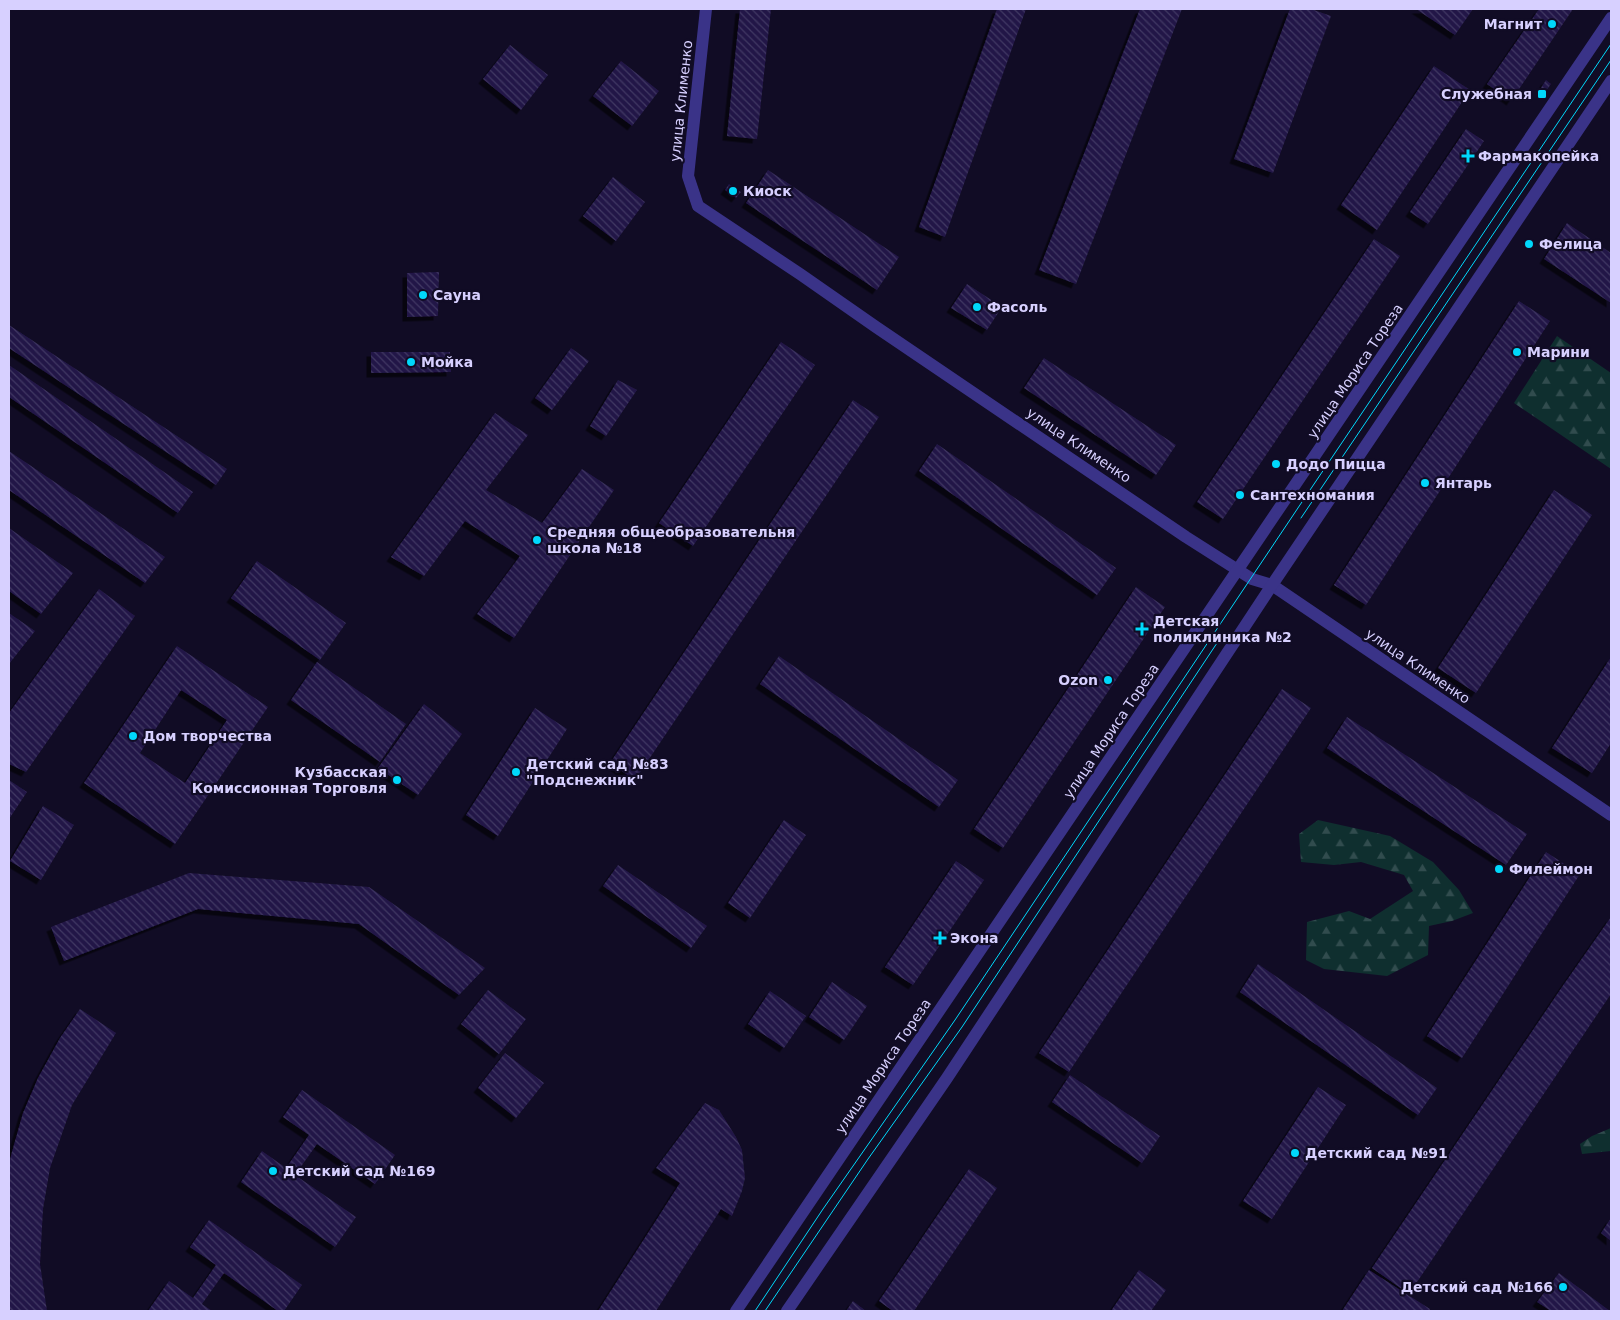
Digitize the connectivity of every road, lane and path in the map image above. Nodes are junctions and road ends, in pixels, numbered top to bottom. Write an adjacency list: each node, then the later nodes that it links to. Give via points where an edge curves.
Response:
1 (706, 9): 4 (street, улица Клименко, via 688,176 698,206)
2 (1611, 18): 4 (street, улица Мориса Тореза)
3 (1611, 81): 5 (street)
4 (1238, 571): 5 (street, улица Клименко); 7 (street, улица Мориса Тореза)
5 (1272, 585): 6 (street, улица Клименко); 8 (street, via 947,1078)
6 (1611, 815)
7 (736, 1311)
8 (787, 1311)

